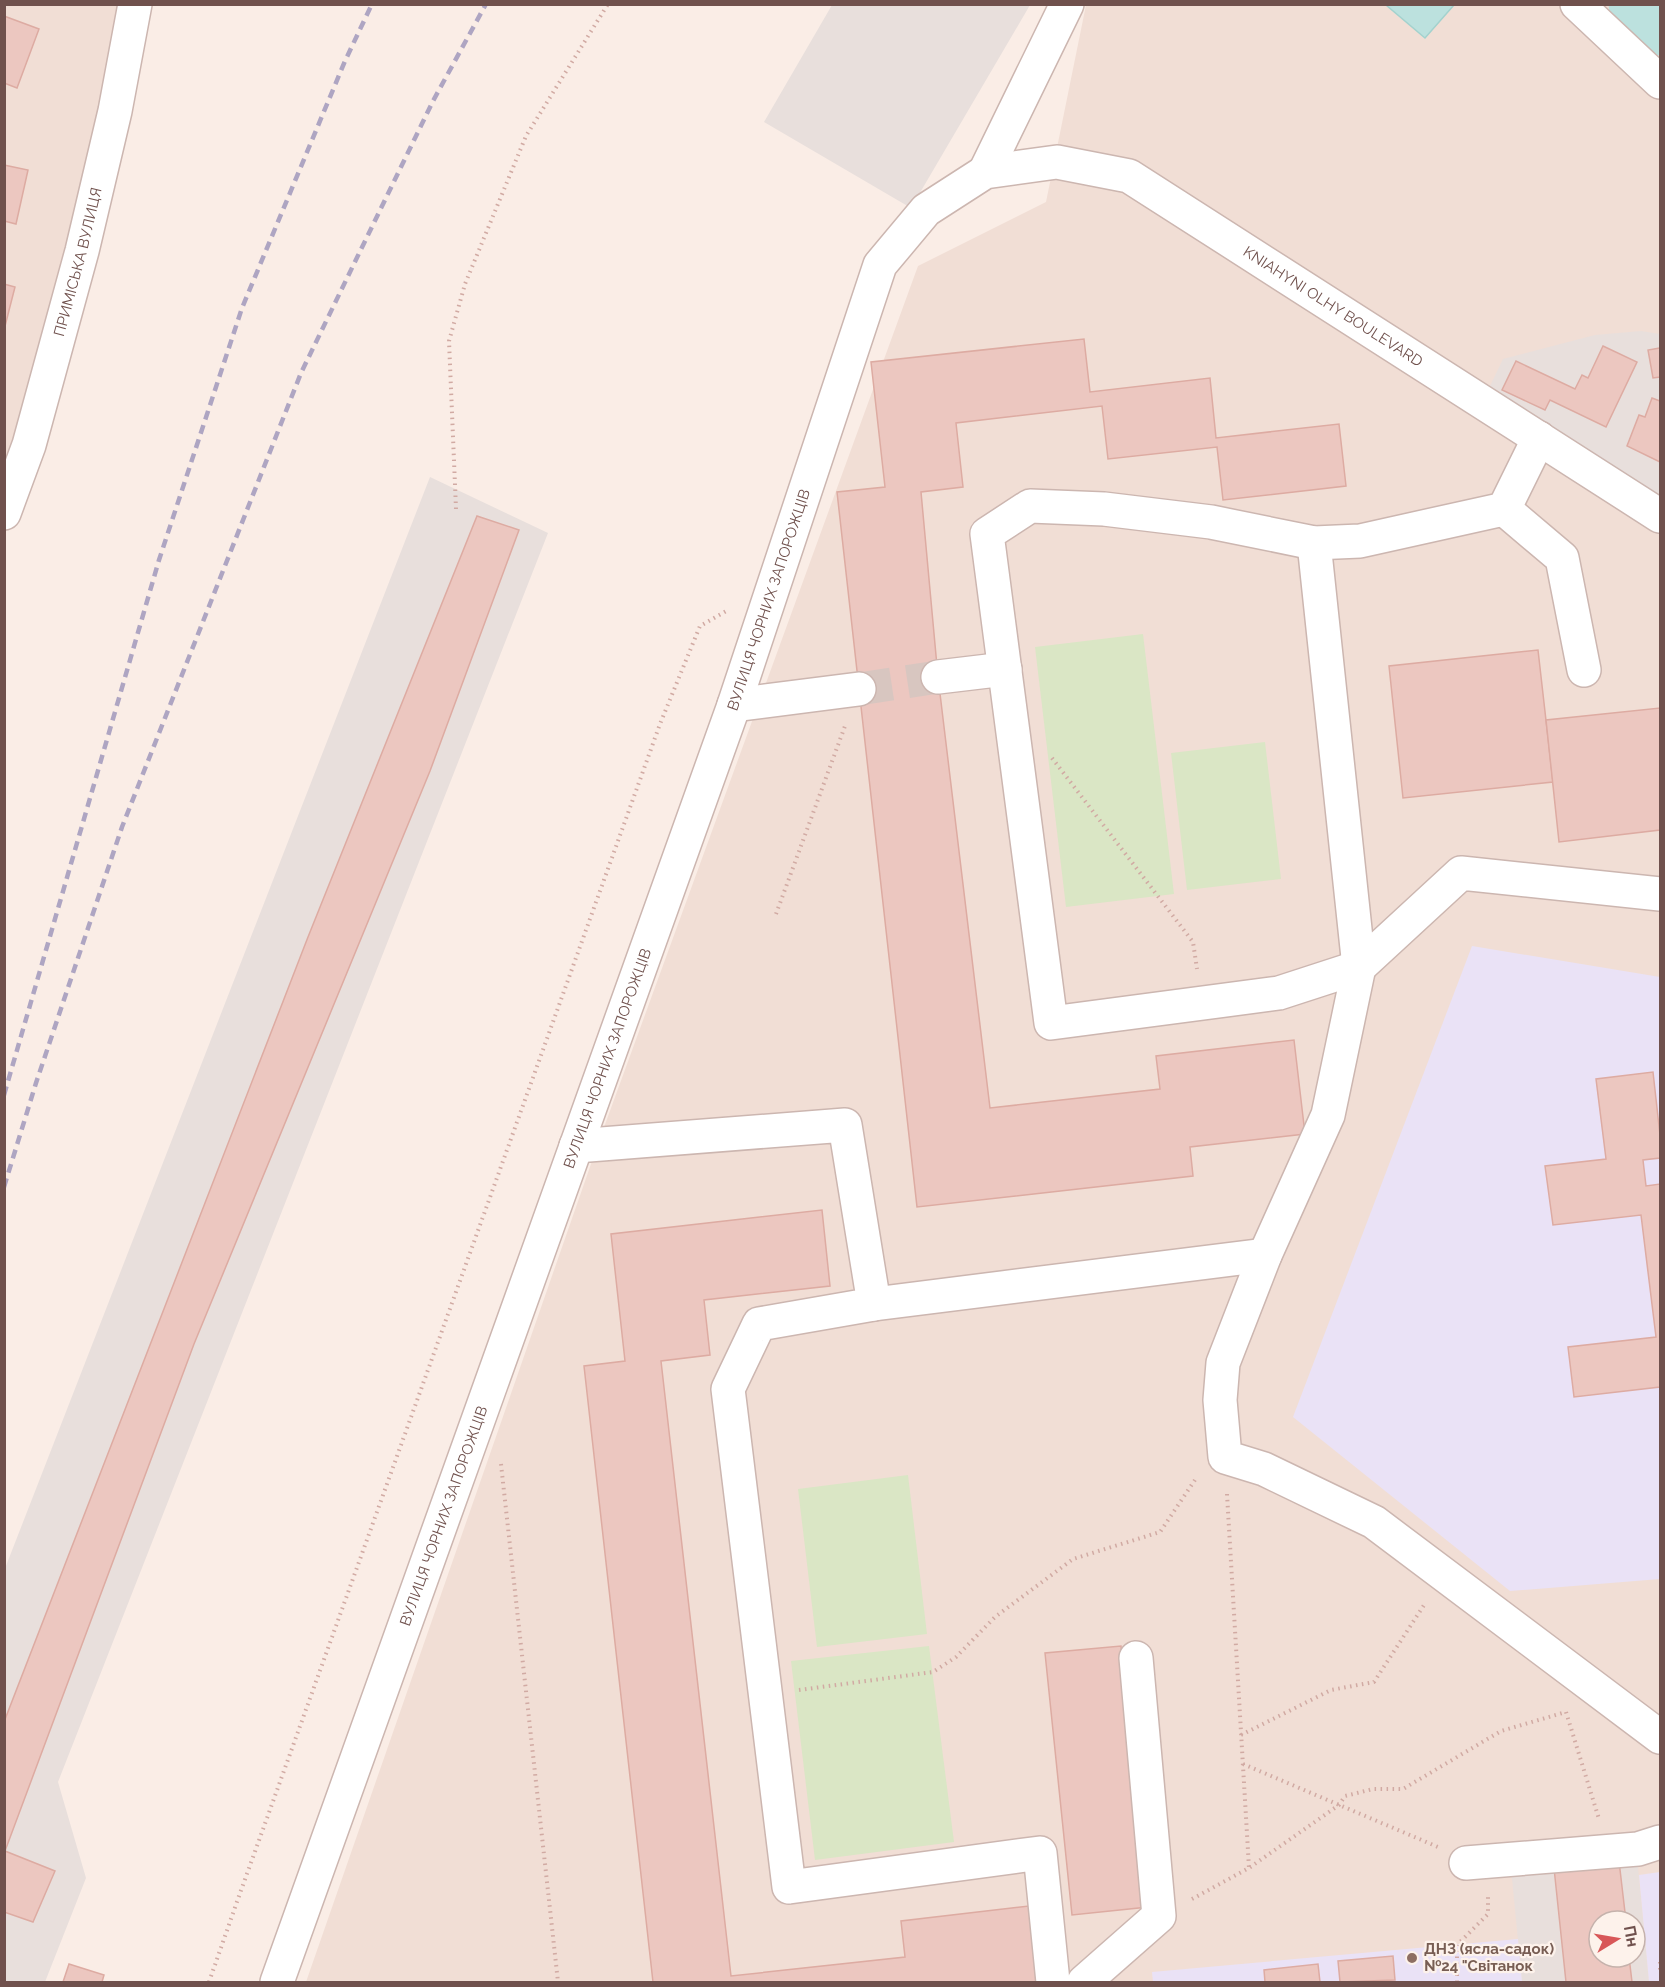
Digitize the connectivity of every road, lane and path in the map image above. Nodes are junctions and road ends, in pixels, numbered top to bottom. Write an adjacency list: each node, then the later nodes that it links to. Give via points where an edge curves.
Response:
1 (608, 4): 8 (path, via 526,136 465,284 449,341)
2 (1067, 4): 6 (street)
3 (1577, 4): 5 (street)
4 (132, 5): 10 (street, ПРИМІСЬКА ВУЛИЦЯ, via 115,111 82,251 29,445)
5 (1660, 82)
6 (984, 172): 7 (street, KNIAHYNI OLHY BOULEVARD, via 1057,162 1129,176); 13 (street, ВУЛИЦЯ ЧОРНИХ ЗАПОРОЖЦІВ, via 926,210 879,265)
7 (1539, 438): 9 (street); 11 (street, KNIAHYNI OLHY BOULEVARD)
8 (456, 509)
9 (1504, 509): 12 (street, via 1360,541); 15 (street, via 1562,558)
10 (4, 513)
11 (1660, 516)
12 (1314, 543): 14 (street, via 1211,522 1104,509 1030,506 987,534); 22 (street)
13 (774, 585): 18 (street, ВУЛИЦЯ ЧОРНИХ ЗАПОРОЖЦІВ); 45 (path, via 700,626 660,724)
14 (1005, 669): 16 (street); 23 (street, via 1051,1023)
15 (1584, 670)
16 (938, 677)
17 (859, 689): 18 (street); 21 (path)
18 (735, 705): 24 (street, ВУЛИЦЯ ЧОРНИХ ЗАПОРОЖЦІВ)
19 (1052, 758): 23 (path, via 1193,942)
20 (1660, 894): 22 (street, via 1461,873)
21 (776, 914)
22 (1359, 967): 23 (street, via 1279,993); 25 (street, via 1328,1115)
23 (1201, 1003)
24 (576, 1146): 26 (street, via 845,1125); 46 (street, ВУЛИЦЯ ЧОРНИХ ЗАПОРОЖЦІВ)
25 (1265, 1255): 26 (street); 28 (street, via 1223,1362 1220,1400)
26 (874, 1304): 31 (street, via 759,1324 728,1389)
27 (500, 1452): 47 (path)
28 (1225, 1457): 29 (street, via 1264,1469 1374,1522); 31 (path, via 1209,1460 1160,1532 1073,1559 995,1617 956,1657 933,1672); 34 (path)
29 (1444, 1574): 34 (path, via 1374,1682 1331,1690); 35 (street)
30 (1136, 1658): 42 (street)
31 (766, 1695): 48 (street, via 789,1887 1040,1853)
32 (1562, 1702): 33 (path)
33 (1566, 1712): 37 (path, via 1501,1731 1403,1789 1373,1789 1345,1796); 39 (path)
34 (1241, 1735): 36 (path)
35 (1660, 1737)
36 (1243, 1764): 37 (path); 41 (path)
37 (1339, 1805): 40 (path); 41 (path)
38 (1660, 1842): 39 (street)
39 (1610, 1852): 40 (street)
40 (1476, 1863): 50 (path, via 1488,1914 1457,1945)
41 (1249, 1868): 42 (path)
42 (1159, 1916): 49 (street)
43 (1660, 1962): 44 (path)
44 (1660, 1973)
45 (210, 1983)
46 (277, 1983)
47 (558, 1983)
48 (1053, 1983)
49 (1084, 1983)
50 (1457, 1983)

